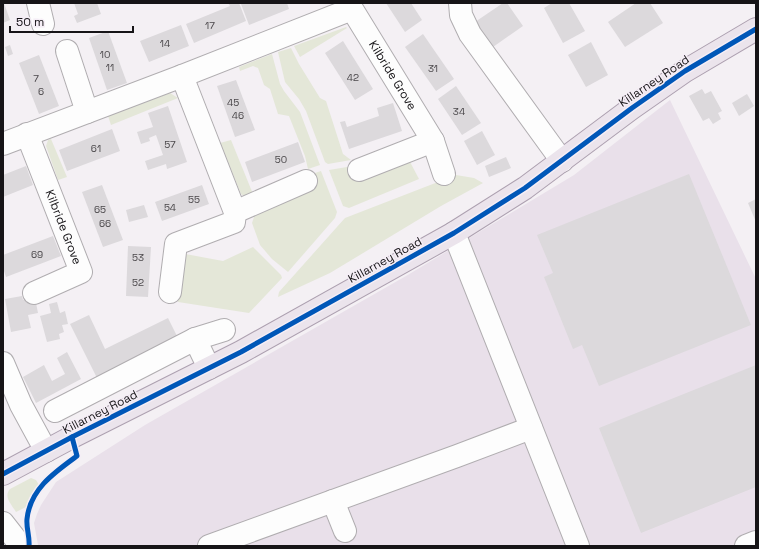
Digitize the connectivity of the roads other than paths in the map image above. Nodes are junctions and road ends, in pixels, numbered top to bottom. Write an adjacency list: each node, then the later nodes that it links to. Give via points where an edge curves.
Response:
1 (38, 3): 4 (street)
2 (460, 3): 12 (street, via 461,15 470,34)
3 (351, 6): 7 (street, Kilbride Grove); 10 (street, Kilbride Grove)
4 (43, 24)
5 (756, 29): 12 (main road, Killarney Road, via 685,70)
6 (67, 51): 8 (street)
7 (182, 76): 8 (street, Kilbride Grove); 16 (street)
8 (87, 112): 9 (street, Kilbride Grove)
9 (27, 134): 11 (street, Kilbride Grove); 18 (street, Kilbride Grove, via 81,272)
10 (433, 141): 13 (street); 14 (street, Kilbride Grove)
11 (3, 144)
12 (562, 161): 17 (main road, Killarney Road)
13 (359, 170)
14 (444, 174)
15 (306, 181): 16 (street)
16 (235, 212): 19 (street, via 234,222 176,244)
17 (454, 233): 23 (main road, Killarney Road); 25 (street)
18 (34, 292)
19 (170, 292)
20 (224, 330): 21 (street)
21 (196, 339): 23 (street); 24 (street)
22 (3, 363): 26 (street)
23 (210, 368): 26 (main road, Killarney Road)
24 (55, 411)
25 (531, 428): 28 (street); 34 (street)
26 (46, 451): 27 (main road, Killarney Road)
27 (3, 474)
28 (333, 500): 30 (street); 33 (street)
29 (3, 523): 32 (street)
30 (345, 532)
31 (756, 542): 35 (street)
32 (21, 546)
33 (209, 546)
34 (578, 546)
35 (746, 546)

